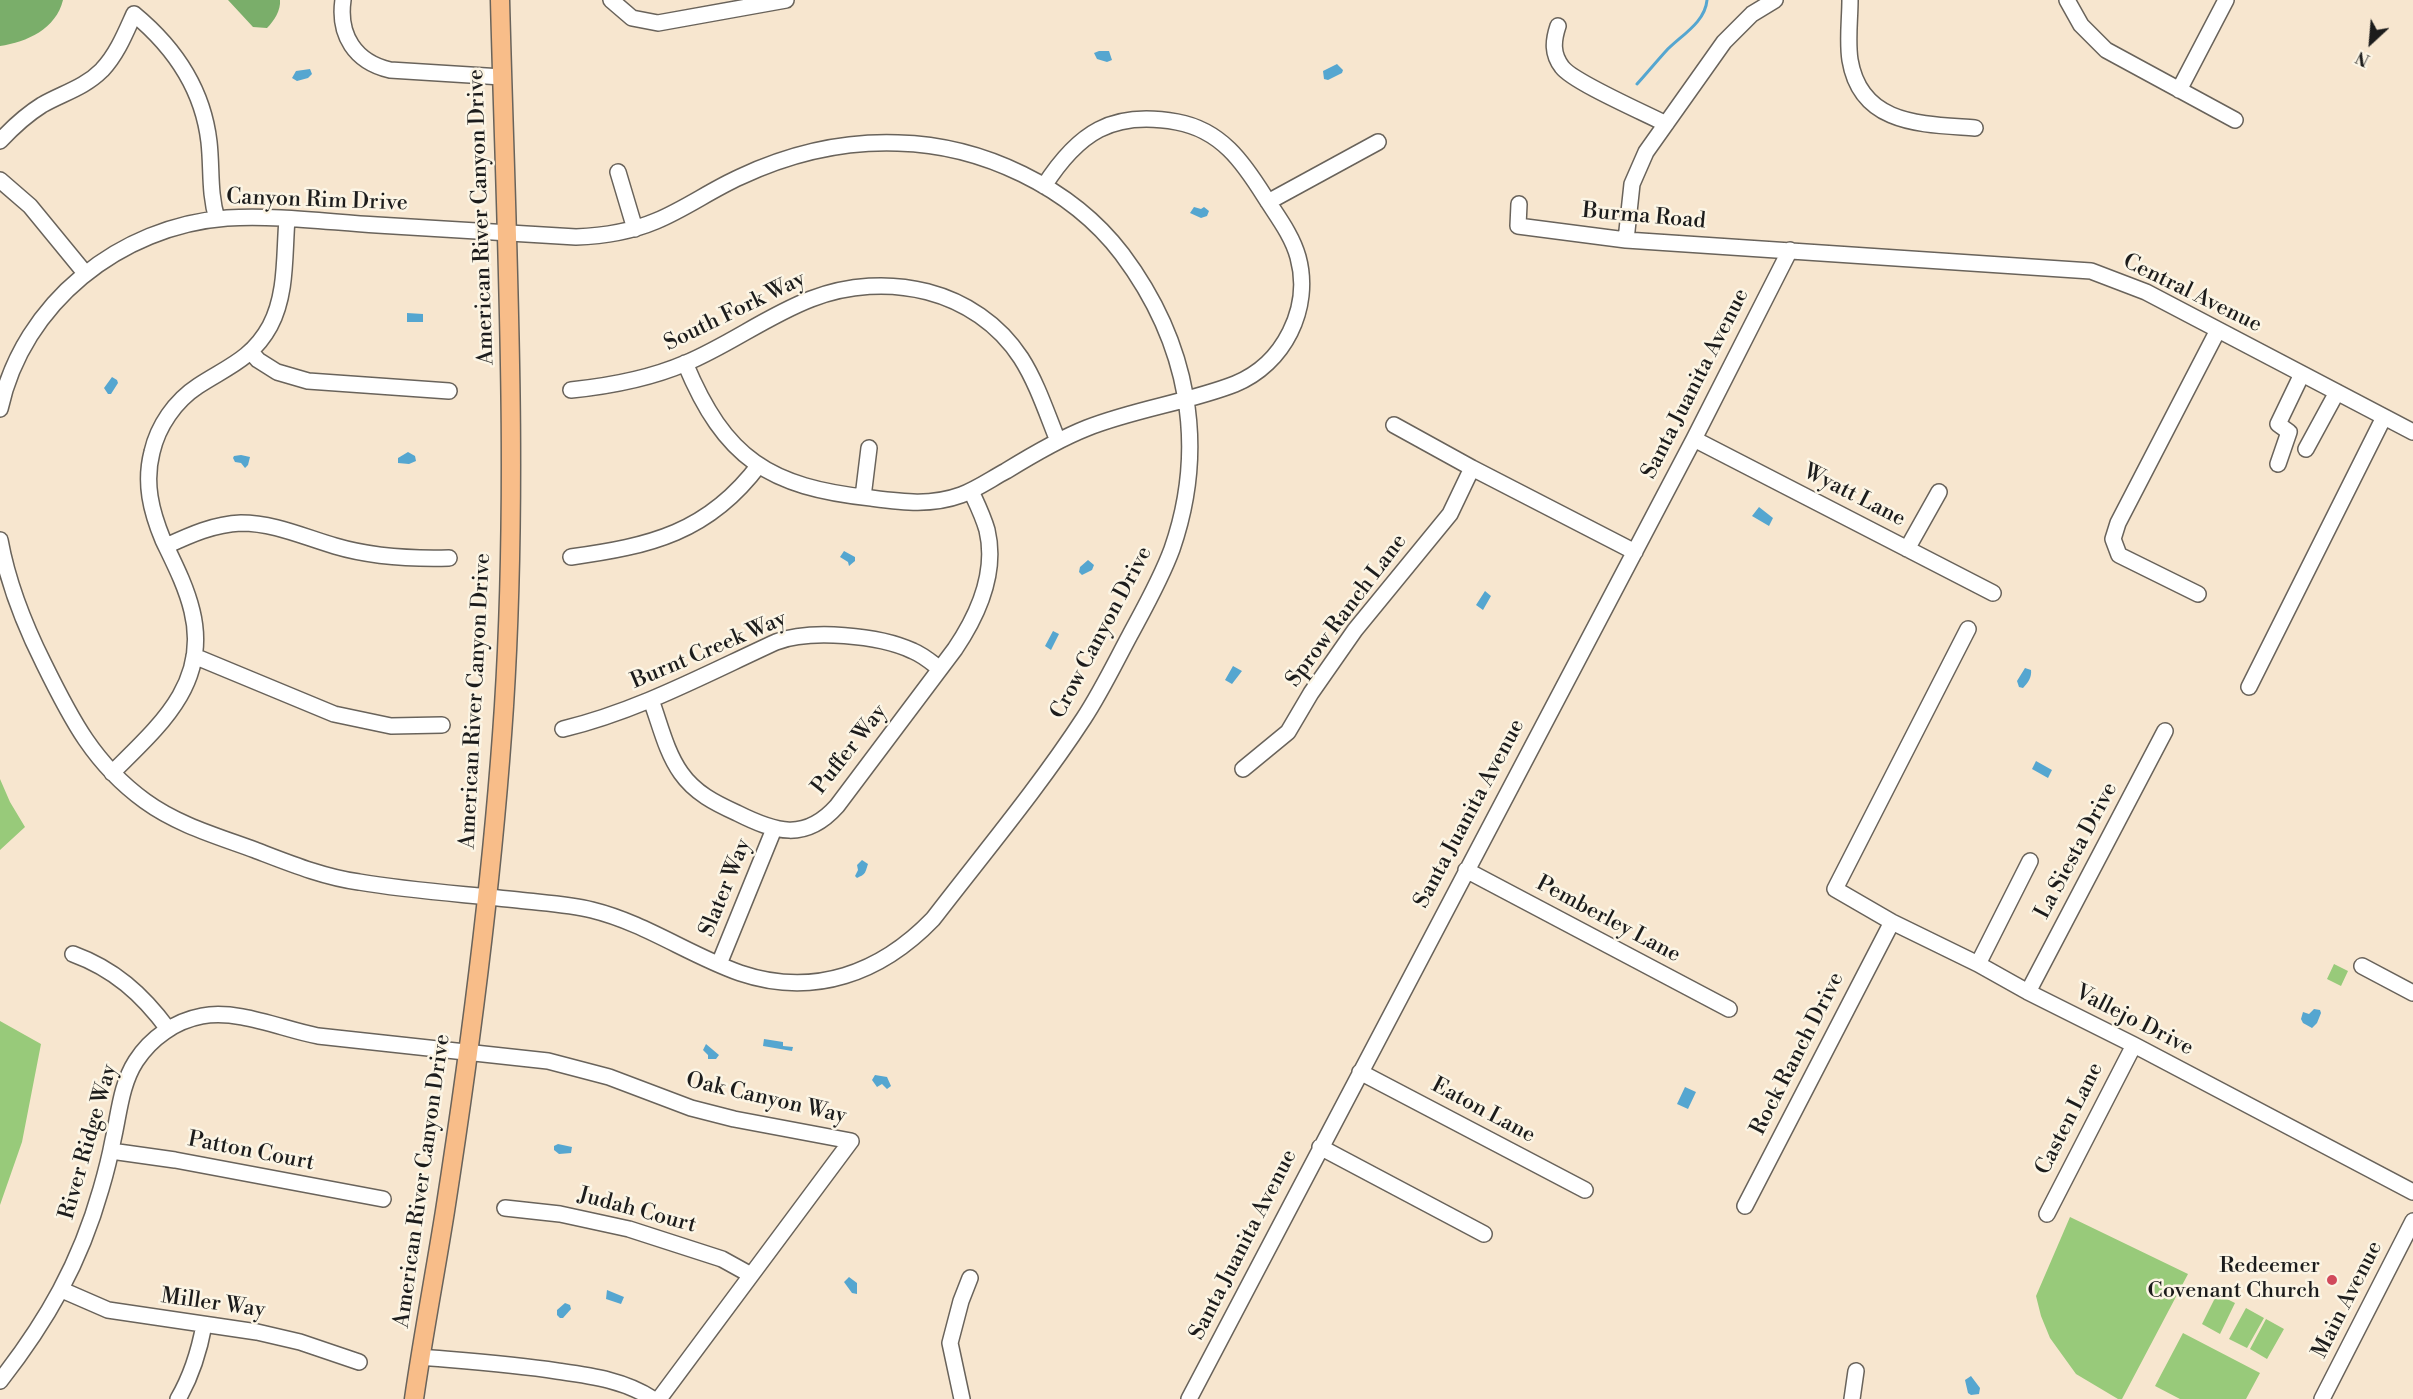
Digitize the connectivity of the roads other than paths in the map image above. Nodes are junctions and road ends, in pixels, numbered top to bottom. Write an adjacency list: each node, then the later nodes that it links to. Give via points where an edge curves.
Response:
1 (343, 0): 10 (street, via 342,25 348,41 358,55 373,65 390,70)
2 (500, 0): 10 (main road, American River Canyon Drive)
3 (611, 0): 4 (street, via 632,18 658,23)
4 (786, 0)
5 (1775, 0): 13 (street, via 1734,30)
6 (1850, 0): 14 (street, via 1850,62 1868,97 1892,117 1907,122)
7 (2067, 0): 11 (street, via 2081,25 2106,50)
8 (2226, 0): 11 (street)
9 (1558, 26): 13 (street, via 1555,52 1567,72)
10 (502, 77): 25 (main road, American River Canyon Drive)
11 (2179, 90): 12 (street)
12 (2235, 120)
13 (1666, 124): 26 (street, via 1646,152 1632,184)
14 (1975, 128)
15 (0, 141): 22 (street, via 32,111 82,86 100,71 115,53 134,14 166,44 198,98 209,140 210,189)
16 (1378, 142): 20 (street)
17 (618, 172): 24 (street)
18 (0, 180): 28 (street, via 30,206)
19 (1044, 186): 20 (street, via 1061,160 1094,132 1124,121 1173,121 1204,130 1223,142); 24 (street, Crow Canyon Drive, via 999,164 948,148 864,143 831,147 772,163); 36 (street, Crow Canyon Drive, via 1096,227 1137,275 1171,340)
20 (1268, 202): 36 (street, via 1290,236 1300,268 1300,301 1295,322 1278,351 1254,374)
21 (1520, 204): 26 (street, Burma Road, via 1518,226)
22 (217, 219): 23 (street, Canyon Rim Drive); 28 (street, Canyon Rim Drive, via 138,241)
23 (286, 219): 25 (street, Canyon Rim Drive); 30 (street, via 280,297 270,326)
24 (634, 229): 25 (street, Crow Canyon Drive, via 576,237)
25 (506, 233): 72 (main road, American River Canyon Drive, via 511,474 509,606)
26 (1626, 240): 27 (street, Burma Road)
27 (1790, 250): 29 (street, Central Avenue, via 2091,271 2146,292); 41 (street, Santa Juanita Avenue)
28 (85, 273): 37 (street, Canyon Rim Drive, via 34,329 10,376)
29 (2217, 330): 32 (street, Central Avenue); 58 (street, via 2113,539 2119,555)
30 (251, 352): 33 (street, via 277,372 308,381); 52 (street, via 185,396 157,435 149,466 149,497)
31 (685, 363): 34 (street, South Fork Way, via 636,380); 42 (street, South Fork Way, via 813,298 864,286 920,289 974,311 1011,345 1030,373); 46 (street, via 697,394 716,425)
32 (2302, 374): 35 (street, Central Avenue); 45 (street, via 2278,424 2289,432)
33 (449, 390)
34 (571, 390)
35 (2337, 392): 38 (street, Central Avenue); 44 (street)
36 (1186, 398): 42 (street, via 1110,420); 75 (street, Crow Canyon Drive, via 1190,450 1187,492 1158,582 1084,719 933,920 891,956 831,979 776,981)
37 (0, 409)
38 (2384, 417): 40 (street, Central Avenue); 62 (street)
39 (1394, 425): 47 (street)
40 (2413, 432)
41 (1694, 439): 53 (street, Wyatt Lane); 54 (street, Santa Juanita Avenue)
42 (1058, 441): 48 (street)
43 (869, 448): 50 (street)
44 (2306, 449)
45 (2278, 464)
46 (759, 465): 50 (street, via 809,489); 55 (street, via 734,494 697,522 626,550)
47 (1472, 468): 54 (street); 67 (street, Sprow Ranch Lane, via 1450,514 1355,630 1288,732)
48 (971, 491): 50 (street, via 927,503); 61 (street, Puffer Way, via 987,530 988,573 971,622)
49 (1939, 492): 53 (street)
50 (863, 497)
51 (0, 540): 68 (street, via 28,631 68,714)
52 (166, 546): 56 (street, via 208,528 242,523 277,528 369,554); 60 (street, via 188,595)
53 (1908, 549): 57 (street, Wyatt Lane)
54 (1635, 552): 71 (street, Santa Juanita Avenue)
55 (571, 557)
56 (450, 558)
57 (1993, 593)
58 (2198, 594)
59 (1968, 629): 73 (street, Vallejo Drive, via 1835,889)
60 (194, 656): 64 (street, via 334,714 392,726); 68 (street, via 183,692 170,714)
61 (940, 669): 63 (street, Burnt Creek Way, via 902,646 807,634 776,642); 69 (street, Puffer Way, via 831,812 809,826)
62 (2249, 687)
63 (651, 700): 65 (street, Burnt Creek Way); 69 (street, Puffer Way, via 671,755 689,782 714,803)
64 (442, 725)
65 (563, 729)
66 (2165, 731): 78 (street, La Siesta Drive)
67 (1243, 769)
68 (112, 773): 72 (street, via 169,816 301,868 356,882)
69 (774, 829): 75 (street, Slater Way)
70 (2030, 861): 76 (street)
71 (1466, 870): 80 (street, Pemberley Lane); 84 (street, Santa Juanita Avenue)
72 (487, 897): 75 (street, Crow Canyon Drive, via 600,912); 83 (main road, American River Canyon Drive)
73 (1892, 922): 76 (street, Vallejo Drive); 90 (street, Rock Ranch Drive)
74 (73, 954): 81 (street, via 124,981)
75 (720, 964)
76 (1978, 964): 78 (street, Vallejo Drive)
77 (2362, 966): 79 (street)
78 (2028, 992): 82 (street, Vallejo Drive)
79 (2413, 993)
80 (1729, 1009)
81 (168, 1029): 83 (street, River Ridge Way, via 192,1019 225,1014 318,1036); 86 (street, River Ridge Way, via 148,1046 130,1071)
82 (2134, 1045): 88 (street, Vallejo Drive); 92 (street, Casten Lane)
83 (466, 1051): 95 (street, Oak Canyon Way, via 579,1068 692,1108 851,1141); 99 (main road, American River Canyon Drive)
84 (1360, 1072): 85 (street, Santa Juanita Avenue); 87 (street, Eaton Lane)
85 (1320, 1147): 94 (street); 108 (street, Santa Juanita Avenue)
86 (111, 1151): 89 (street, Patton Court); 97 (street, River Ridge Way, via 88,1232)
87 (1585, 1190)
88 (2413, 1192)
89 (383, 1199)
90 (1745, 1206)
91 (505, 1208): 95 (street, Judah Court, via 629,1228 722,1259)
92 (2047, 1214)
93 (2413, 1221): 110 (street, Main Avenue)
94 (1484, 1234)
95 (751, 1275): 106 (street, Oak Canyon Way)
96 (970, 1278): 107 (street, via 950,1343)
97 (62, 1290): 98 (street, Miller Way, via 108,1310); 102 (street, River Ridge Way, via 30,1343)
98 (204, 1325): 100 (street, Miller Way, via 300,1342); 103 (street, via 193,1371)
99 (420, 1357): 104 (main road, American River Canyon Drive); 105 (street, via 520,1365 599,1377 625,1384)
100 (358, 1362)
101 (1856, 1371): 109 (street)
102 (0, 1382)
103 (178, 1399)
104 (414, 1399)
105 (653, 1399)
106 (658, 1399)
107 (962, 1399)
108 (1189, 1399)
109 (1852, 1399)
110 (2322, 1399)

